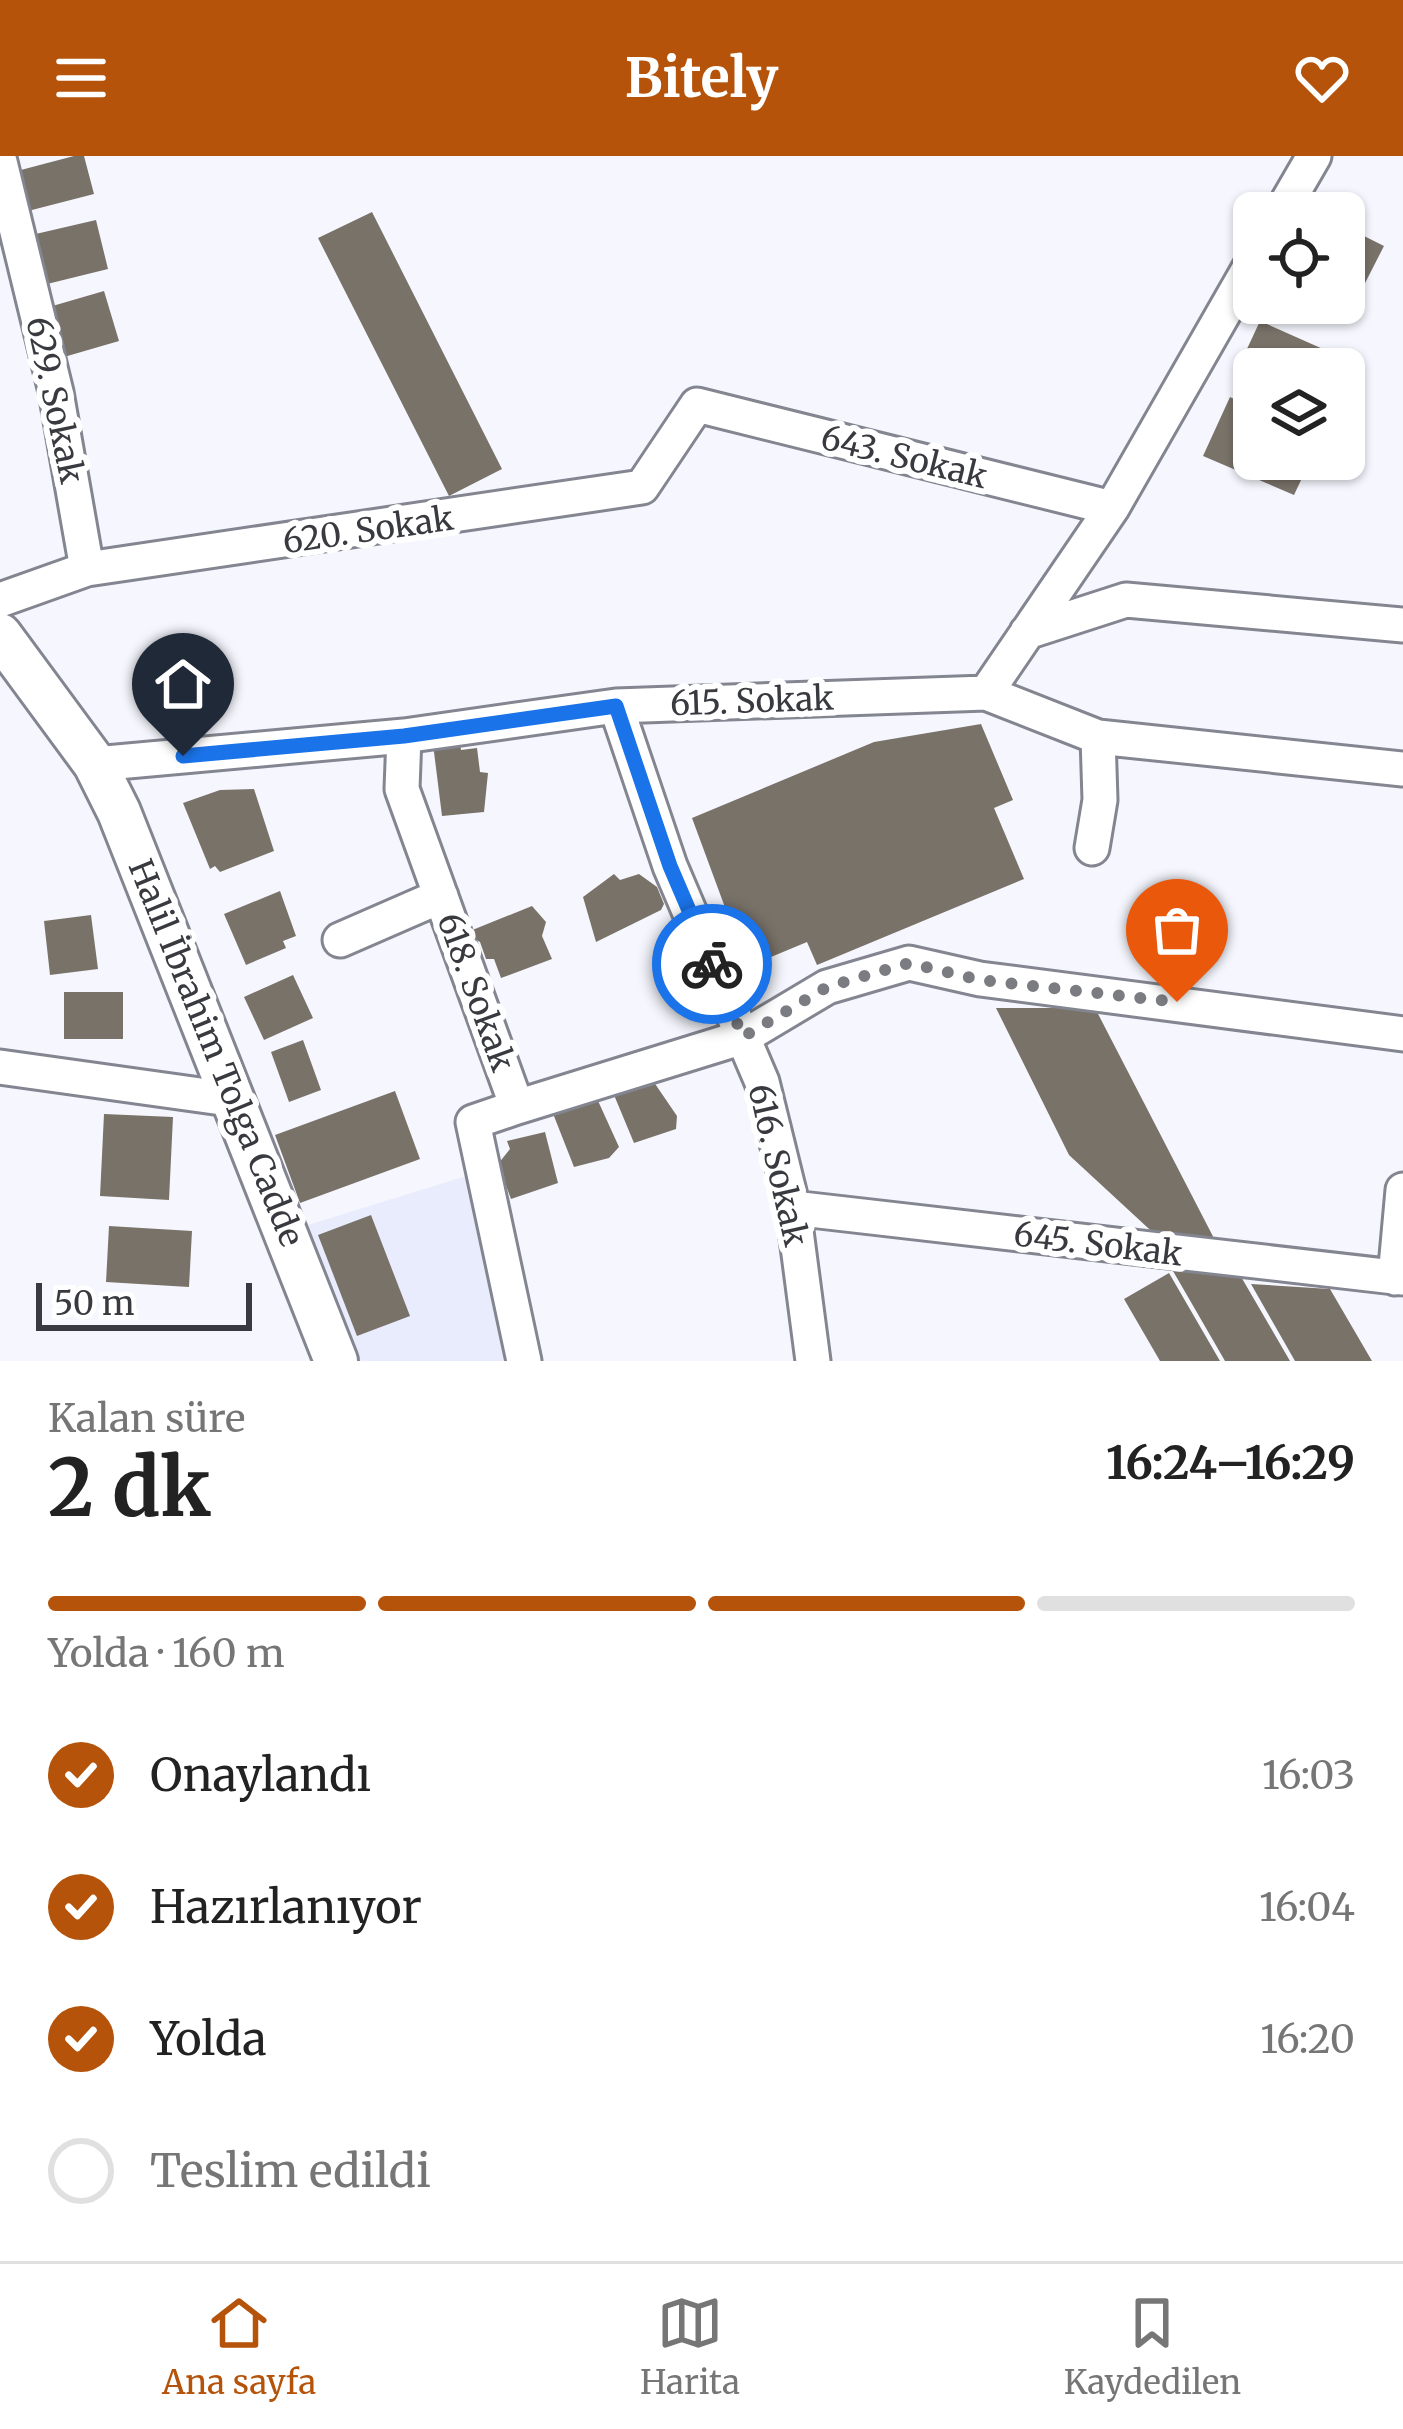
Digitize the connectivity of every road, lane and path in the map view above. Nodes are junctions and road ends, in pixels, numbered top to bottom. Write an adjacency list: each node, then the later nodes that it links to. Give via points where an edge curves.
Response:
1 (1313, 156): 3 (street)
2 (0, 162): 7 (street, 629. Sokak, via 56,392)
3 (1293, 192)
4 (1233, 297): 6 (street)
5 (698, 406): 6 (street, 643. Sokak); 7 (street, 620. Sokak, via 642,488)
6 (1112, 508): 10 (street)
7 (87, 569): 8 (street, 620. Sokak)
8 (0, 600)
9 (1403, 625): 10 (street, via 1126,600)
10 (1028, 632): 12 (street)
11 (0, 635): 16 (street, Halil İbrahim Tolga Cadde)
12 (986, 693): 13 (street, 615. Sokak); 15 (street, 615. Sokak)
13 (616, 706): 14 (street, 615. Sokak); 22 (street, 616. Sokak, via 670,866)
14 (404, 736): 16 (street, 615. Sokak); 19 (street, 618. Sokak, via 402,789)
15 (1098, 737): 17 (street, 615. Sokak); 18 (street)
16 (94, 764): 24 (street, Halil İbrahim Tolga Cadde)
17 (1403, 770)
18 (1092, 848)
19 (441, 896): 20 (street); 25 (street, 618. Sokak)
20 (340, 940)
21 (1403, 1034): 22 (street, via 980,980 909,963 827,987)
22 (743, 1037): 25 (street); 27 (street, 616. Sokak)
23 (0, 1067): 24 (street)
24 (236, 1100): 29 (street, Halil İbrahim Tolga Cadde)
25 (517, 1106): 30 (street, 618. Sokak, via 472,1122)
26 (1403, 1190): 28 (street)
27 (793, 1208): 28 (street, 645. Sokak); 31 (street, 616. Sokak)
28 (1399, 1278)
29 (336, 1361)
30 (524, 1361)
31 (812, 1361)

